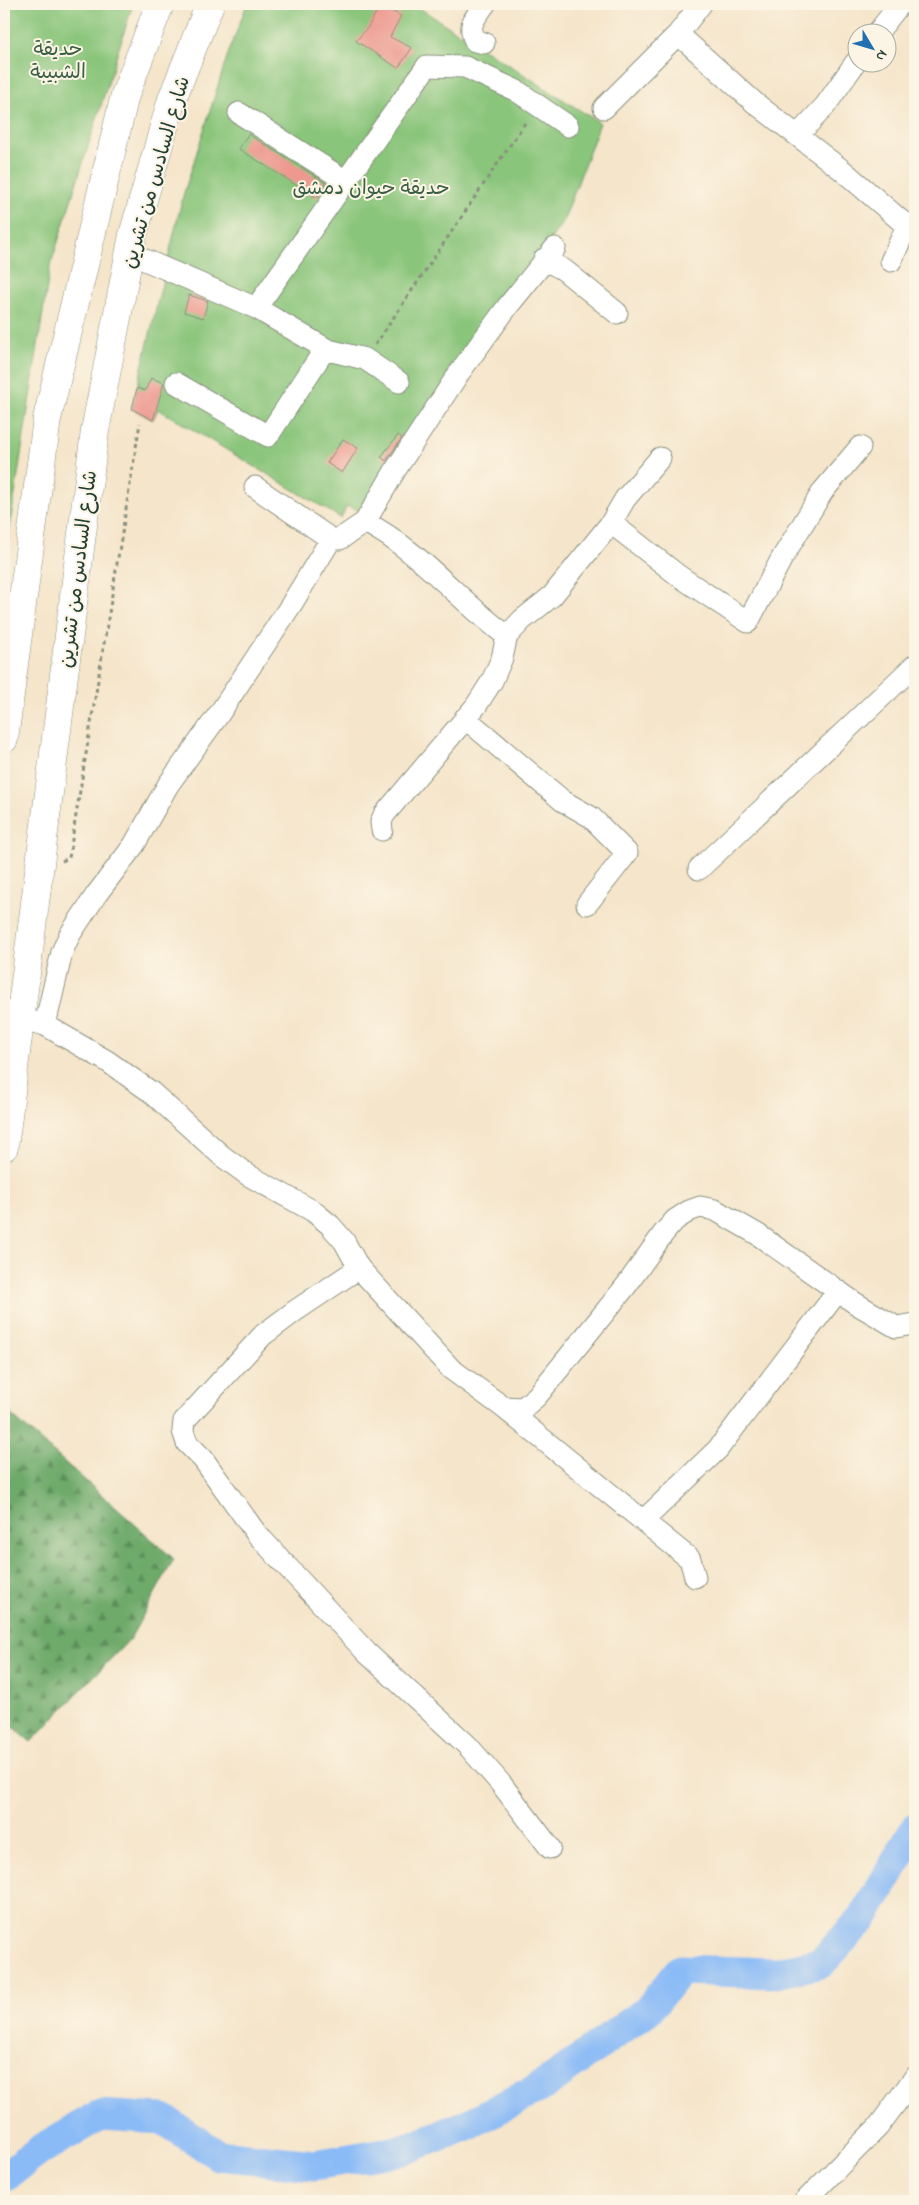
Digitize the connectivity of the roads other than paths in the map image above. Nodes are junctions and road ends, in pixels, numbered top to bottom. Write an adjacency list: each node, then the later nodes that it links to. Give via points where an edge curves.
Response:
1 (160, 4): 32 (highway, via 125,95 47,419)
2 (210, 4): 16 (highway, شارع السادس من تشرين, via 172,99)
3 (485, 4): 8 (street, via 470,30 474,41)
4 (701, 4): 7 (street)
5 (900, 4): 6 (street)
6 (886, 22)
7 (678, 34): 10 (street); 13 (street, via 756,103)
8 (484, 43)
9 (849, 72): 13 (street, via 825,106)
10 (604, 108)
11 (239, 113): 14 (street)
12 (568, 126): 14 (street, via 517,91 465,68 427,66)
13 (798, 134): 15 (street)
14 (346, 181): 18 (street)
15 (911, 224): 17 (street)
16 (130, 253): 18 (street); 36 (highway, شارع السادس من تشرين, via 95,431)
17 (891, 261)
18 (256, 308): 20 (street)
19 (617, 313): 26 (street, via 564,270 550,253 459,373)
20 (325, 349): 21 (street, via 268,436); 22 (street, via 365,359)
21 (176, 382)
22 (399, 382)
23 (860, 447): 27 (street, via 823,491 748,622 679,576)
24 (660, 458): 27 (street, via 625,499)
25 (255, 486): 28 (street)
26 (365, 522): 28 (street, via 340,539); 29 (street, via 414,555 481,617)
27 (611, 523): 29 (street, via 552,596)
28 (331, 539): 37 (street, via 219,714 168,785 134,845 69,936 62,952)
29 (507, 636): 31 (street, via 492,681)
30 (915, 665): 34 (street)
31 (465, 718): 33 (street, via 384,815); 35 (street, via 563,801 591,817 627,853)
32 (4, 739)
33 (382, 830)
34 (699, 869)
35 (587, 904)
36 (19, 1018): 37 (street); 38 (highway, شارع السادس من تشرين)
37 (45, 1025): 39 (street, via 88,1048 151,1092 248,1175 312,1211 344,1241)
38 (4, 1147)
39 (360, 1268): 42 (street, via 451,1369); 45 (street, via 262,1335 184,1421 183,1431 187,1443 203,1459 256,1533 367,1654 466,1745 502,1785)
40 (838, 1292): 41 (street, via 896,1327); 42 (street, via 757,1234 714,1210 694,1209 675,1220 663,1234 626,1286 537,1396 523,1408); 43 (street, via 718,1449)
41 (915, 1324)
42 (502, 1407): 43 (street)
43 (644, 1520): 44 (street, via 690,1559)
44 (695, 1577)
45 (550, 1848)
46 (915, 2077): 47 (street, via 878,2126)
47 (805, 2201)

